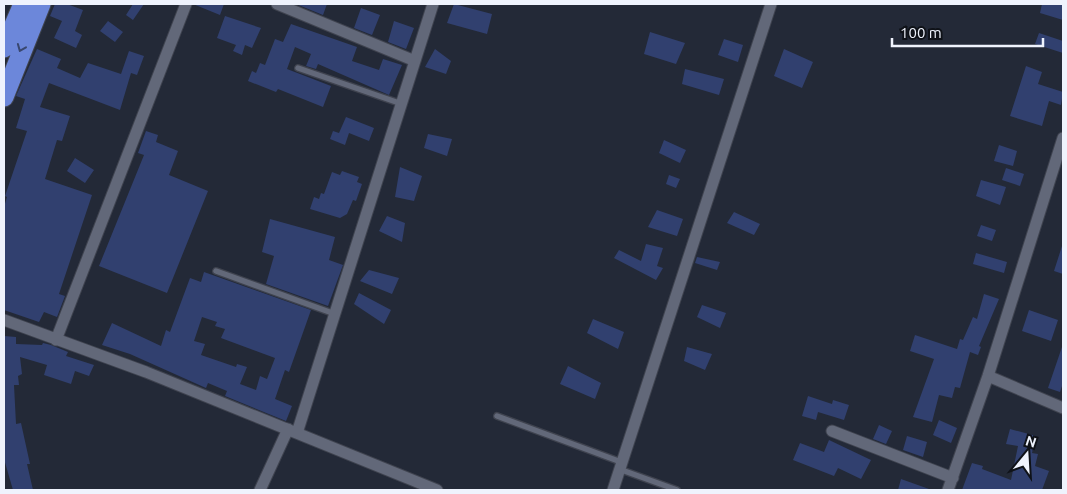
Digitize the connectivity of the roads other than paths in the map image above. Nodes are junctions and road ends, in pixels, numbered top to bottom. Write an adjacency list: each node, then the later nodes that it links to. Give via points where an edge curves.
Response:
1 (23, 4): 7 (highway)
2 (41, 4): 10 (highway, one-way to 10)
3 (186, 4): 16 (street)
4 (277, 4): 8 (street)
5 (433, 4): 8 (street)
6 (771, 4): 22 (street)
7 (4, 48)
8 (415, 61): 11 (street)
9 (298, 68): 11 (lane)
10 (4, 97)
11 (402, 104): 14 (street)
12 (1063, 138): 17 (street)
13 (216, 271): 14 (lane)
14 (335, 314): 20 (street)
15 (4, 320): 16 (street)
16 (56, 340): 20 (street, via 146,372)
17 (988, 376): 18 (street); 23 (street)
18 (1063, 408)
19 (497, 416): 22 (lane)
20 (292, 431): 24 (street); 25 (street)
21 (832, 431): 23 (street)
22 (620, 466): 26 (street); 27 (lane)
23 (953, 478): 28 (street)
24 (260, 490)
25 (437, 490)
26 (613, 490)
27 (677, 490)
28 (948, 490)

